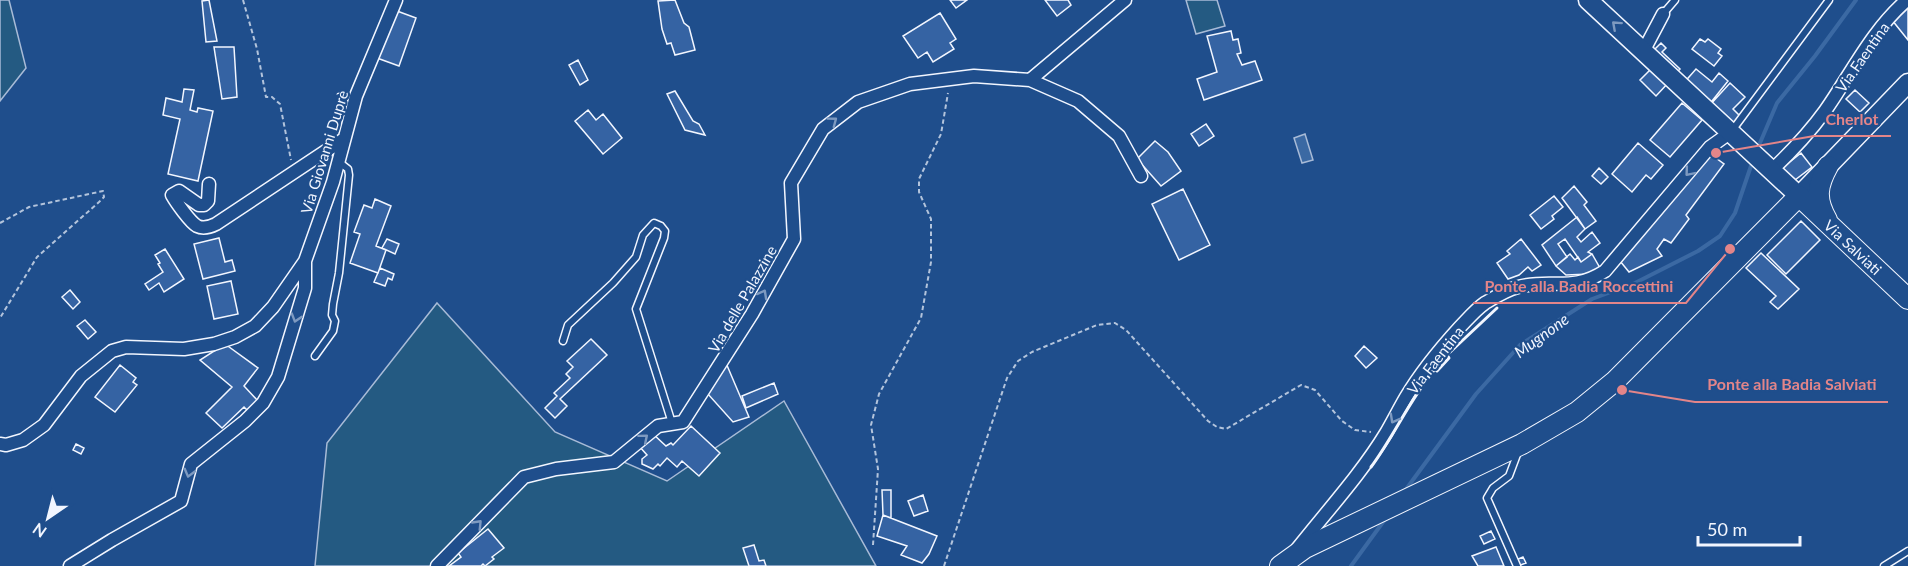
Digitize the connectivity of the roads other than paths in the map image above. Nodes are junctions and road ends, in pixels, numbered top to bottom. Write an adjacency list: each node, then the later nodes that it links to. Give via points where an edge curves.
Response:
1 (396, 0): 12 (street, Via Giovanni Duprè, via 356,96)
2 (1125, 0): 9 (street)
3 (1588, 0): 8 (street, one-way to 3)
4 (1675, 0): 7 (lane)
5 (1829, 0): 11 (lane)
6 (1907, 0): 15 (street, Via Faentina, via 1875,34 1806,136)
7 (1663, 14): 8 (street)
8 (1644, 50): 11 (street)
9 (1030, 80): 16 (street, Via delle Palazzine, via 1078,101 1119,136); 24 (street, Via delle Palazzine, one-way to 9, via 683,422 699,400 794,239 791,183 823,129 858,102 910,84 974,76)
10 (1908, 83): 14 (street)
11 (1732, 134): 15 (street); 28 (street, Via Faentina, one-way to 28, via 1710,147 1605,271 1592,280 1520,287 1484,304 1440,348 1386,434)
12 (344, 139): 13 (street, Via Giovanni Duprè); 17 (street, via 216,224 200,227 172,195 179,191 204,205)
13 (338, 162): 20 (street, Via Giovanni Duprè); 23 (lane, via 348,169 349,175 333,304 335,321 333,331)
14 (1828, 166): 18 (street); 19 (main road, via 1820,179 1818,196)
15 (1770, 168): 18 (street)
16 (1141, 176)
17 (209, 184)
18 (1799, 196): 19 (main road, Via Salviati); 26 (main road, Via Faentina, via 1615,381 1577,412)
19 (1830, 225): 21 (main road, Via Salviati)
20 (305, 261): 25 (street, Via Giovanni Duprè, via 255,326 235,337 198,347 126,347 112,351 81,375 44,425 23,440); 29 (street, one-way to 29, via 305,288 278,377 263,403 191,464 181,501)
21 (1908, 299)
22 (563, 340): 24 (lane, via 568,326 636,257 649,228 654,224 661,226 664,238 636,309)
23 (315, 356)
24 (672, 424): 30 (street, Via delle Palazzine, one-way to 24, via 524,477 614,462 658,426)
25 (0, 444)
26 (1522, 444): 28 (main road, Via Faentina, via 1305,548); 31 (lane, via 1509,476 1487,498)
27 (1908, 551): 32 (lane)
28 (1285, 562)
29 (70, 566)
30 (437, 566)
31 (1517, 566)
32 (1884, 566)

